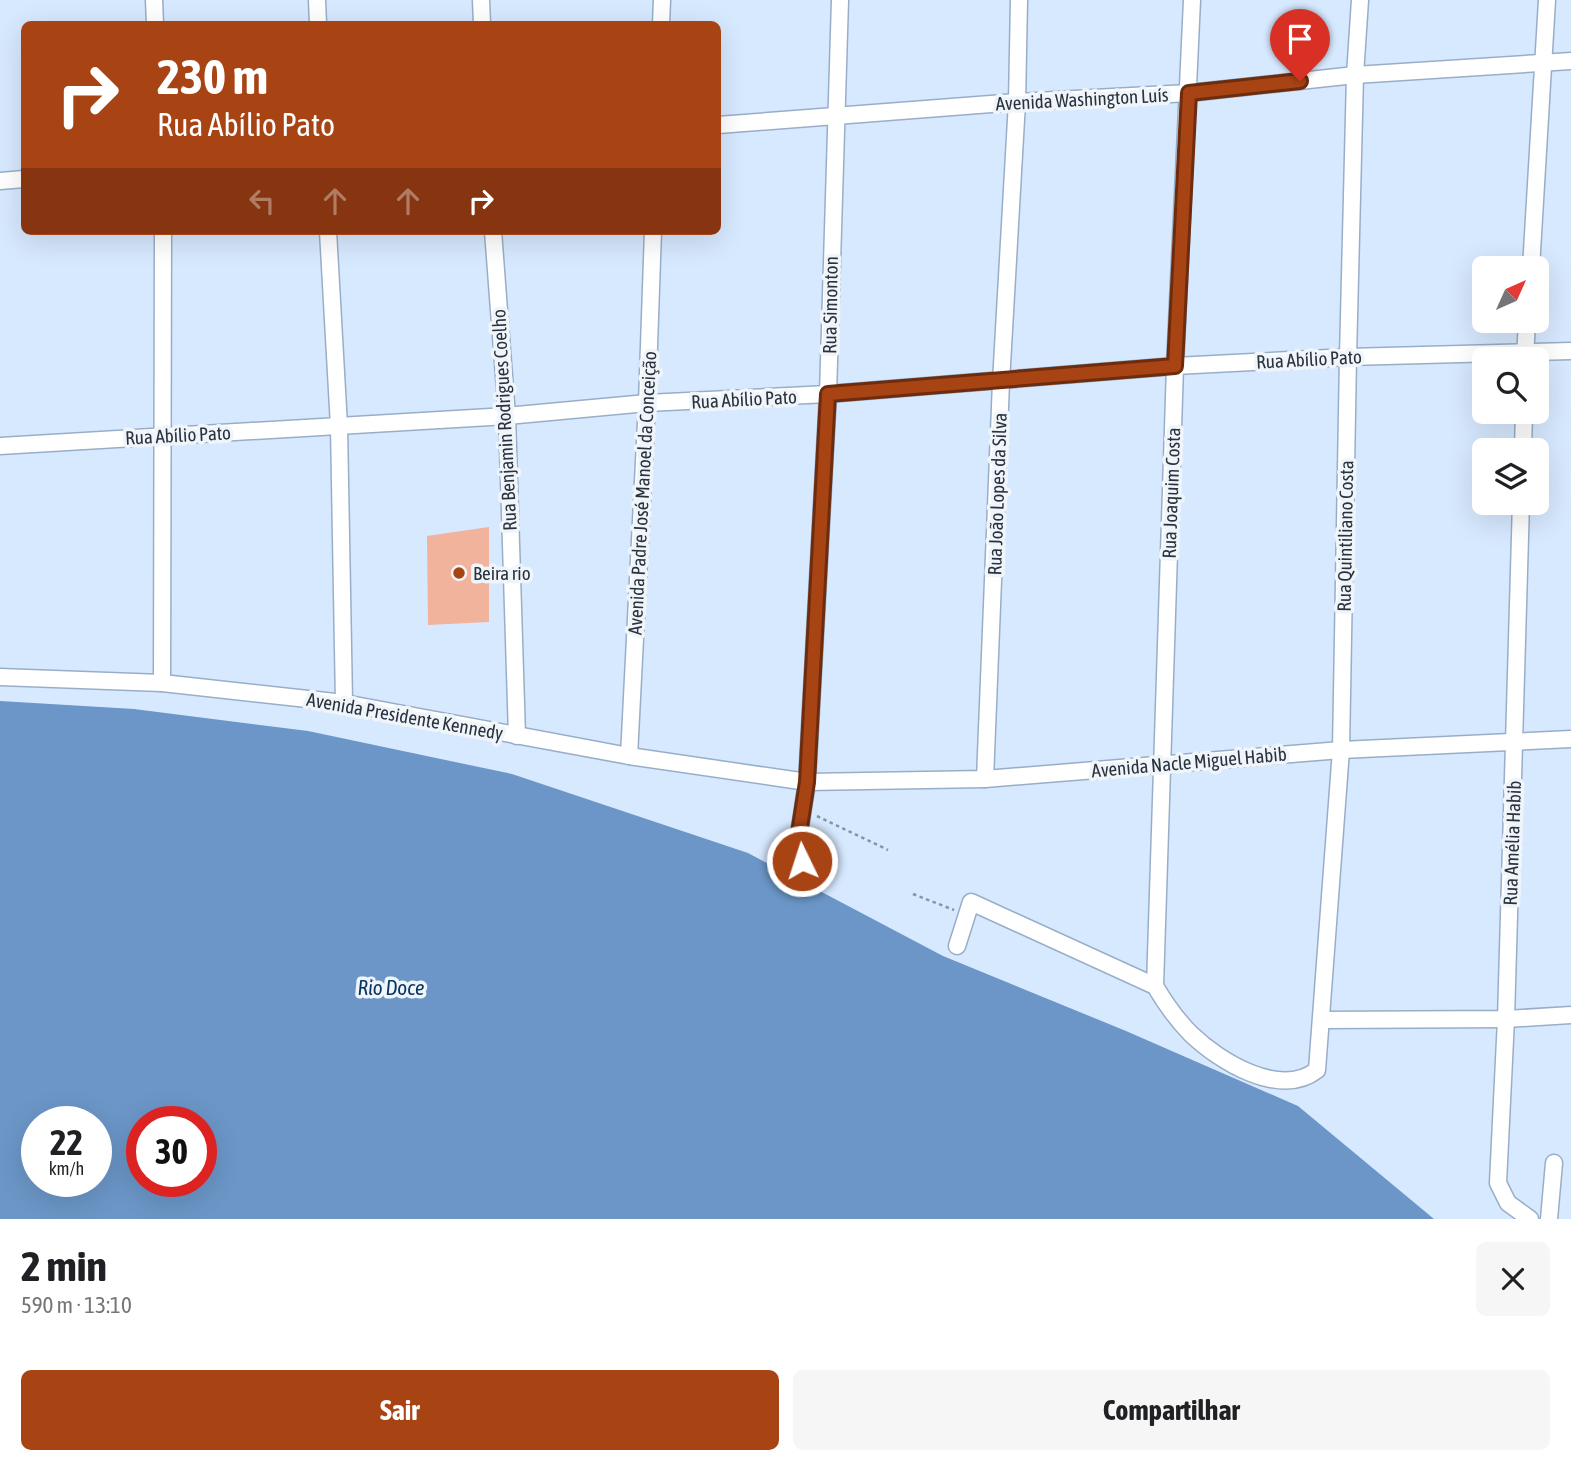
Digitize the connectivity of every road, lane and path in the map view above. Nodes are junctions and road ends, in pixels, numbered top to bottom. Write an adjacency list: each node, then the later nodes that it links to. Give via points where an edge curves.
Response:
1 (154, 0): 10 (street)
2 (317, 0): 11 (street)
3 (481, 0): 12 (street)
4 (662, 0): 13 (street)
5 (840, 0): 19 (street, Rua Simonton)
6 (1019, 0): 18 (street, Rua João Lopes da Silva)
7 (1192, 0): 17 (street, Rua Joaquim Costa)
8 (1360, 0): 16 (street, Rua Quintiliano Costa)
9 (1547, 0): 15 (street)
10 (155, 21)
11 (318, 21)
12 (482, 21)
13 (661, 21)
14 (1571, 61): 15 (street, Avenida Washington Luís)
15 (1544, 63): 16 (street, Avenida Washington Luís); 27 (street)
16 (1355, 75): 17 (street, Avenida Washington Luís); 31 (street, Rua Quintiliano Costa)
17 (1189, 93): 18 (street, Avenida Washington Luís); 32 (street, Rua Joaquim Costa)
18 (1017, 102): 19 (street, Avenida Washington Luís); 33 (street, Rua João Lopes da Silva)
19 (835, 115): 20 (street, Avenida Washington Luís); 34 (street, Rua Simonton)
20 (721, 125)
21 (21, 179): 22 (street)
22 (0, 181)
23 (163, 235): 38 (street)
24 (328, 235): 37 (street)
25 (493, 235): 36 (street, Rua Benjamin Rodrigues Coelho)
26 (653, 235): 35 (street, Avenida Padre José Manoel da Conceição)
27 (1532, 256)
28 (1571, 351): 29 (street, Rua Abílio Pato)
29 (1549, 353)
30 (1472, 356): 31 (street, Rua Abílio Pato)
31 (1348, 357): 32 (street, Rua Abílio Pato); 47 (street, Rua Quintiliano Costa)
32 (1175, 366): 33 (street, Rua Abílio Pato); 49 (street, Rua Joaquim Costa)
33 (1002, 382): 34 (street, Rua Abílio Pato); 50 (street, Rua João Lopes da Silva)
34 (828, 394): 35 (street, Rua Abílio Pato); 51 (street, Rua Simonton)
35 (647, 404): 36 (street, Rua Abílio Pato); 48 (street, Avenida Padre José Manoel da Conceição)
36 (507, 416): 37 (street, Rua Abílio Pato); 44 (street, Rua Benjamin Rodrigues Coelho)
37 (338, 426): 38 (street, Rua Abílio Pato); 43 (street)
38 (164, 436): 39 (street, Rua Abílio Pato); 42 (street)
39 (0, 446)
40 (1521, 515): 46 (street, Rua Amélia Habib)
41 (0, 677): 42 (street, Avenida Presidente Kennedy)
42 (162, 683): 43 (street, Avenida Presidente Kennedy)
43 (344, 703): 44 (street, Avenida Presidente Kennedy)
44 (517, 736): 48 (street, Avenida Presidente Kennedy)
45 (1571, 739): 46 (street, Avenida Nacle Miguel Habib)
46 (1515, 742): 47 (street, Avenida Nacle Miguel Habib); 60 (street, Rua Amélia Habib)
47 (1341, 750): 49 (street, Avenida Nacle Miguel Habib); 61 (street, Rua Quintiliano Costa)
48 (629, 755): 51 (street, Avenida Presidente Kennedy)
49 (1162, 765): 50 (street, Avenida Nacle Miguel Habib); 58 (street, Rua Joaquim Costa)
50 (985, 779): 51 (street, Avenida Nacle Miguel Habib)
51 (807, 782): 52 (street, Rua Simonton)
52 (802, 809): 53 (path); 54 (street, Rua Simonton, via 798,840)
53 (888, 850)
54 (802, 861)
55 (913, 894): 56 (path)
56 (967, 915): 57 (street); 58 (street, via 971,902)
57 (957, 946)
58 (1155, 986): 61 (street, Rua Quintiliano Costa, via 1192,1035 1251,1075 1282,1081 1307,1078 1317,1070)
59 (1571, 1015): 60 (street)
60 (1506, 1019): 61 (street); 63 (street, Rua Amélia Habib, via 1498,1183 1508,1203)
61 (1322, 1020)
62 (1554, 1163): 64 (street)
63 (1530, 1219)
64 (1549, 1219)

